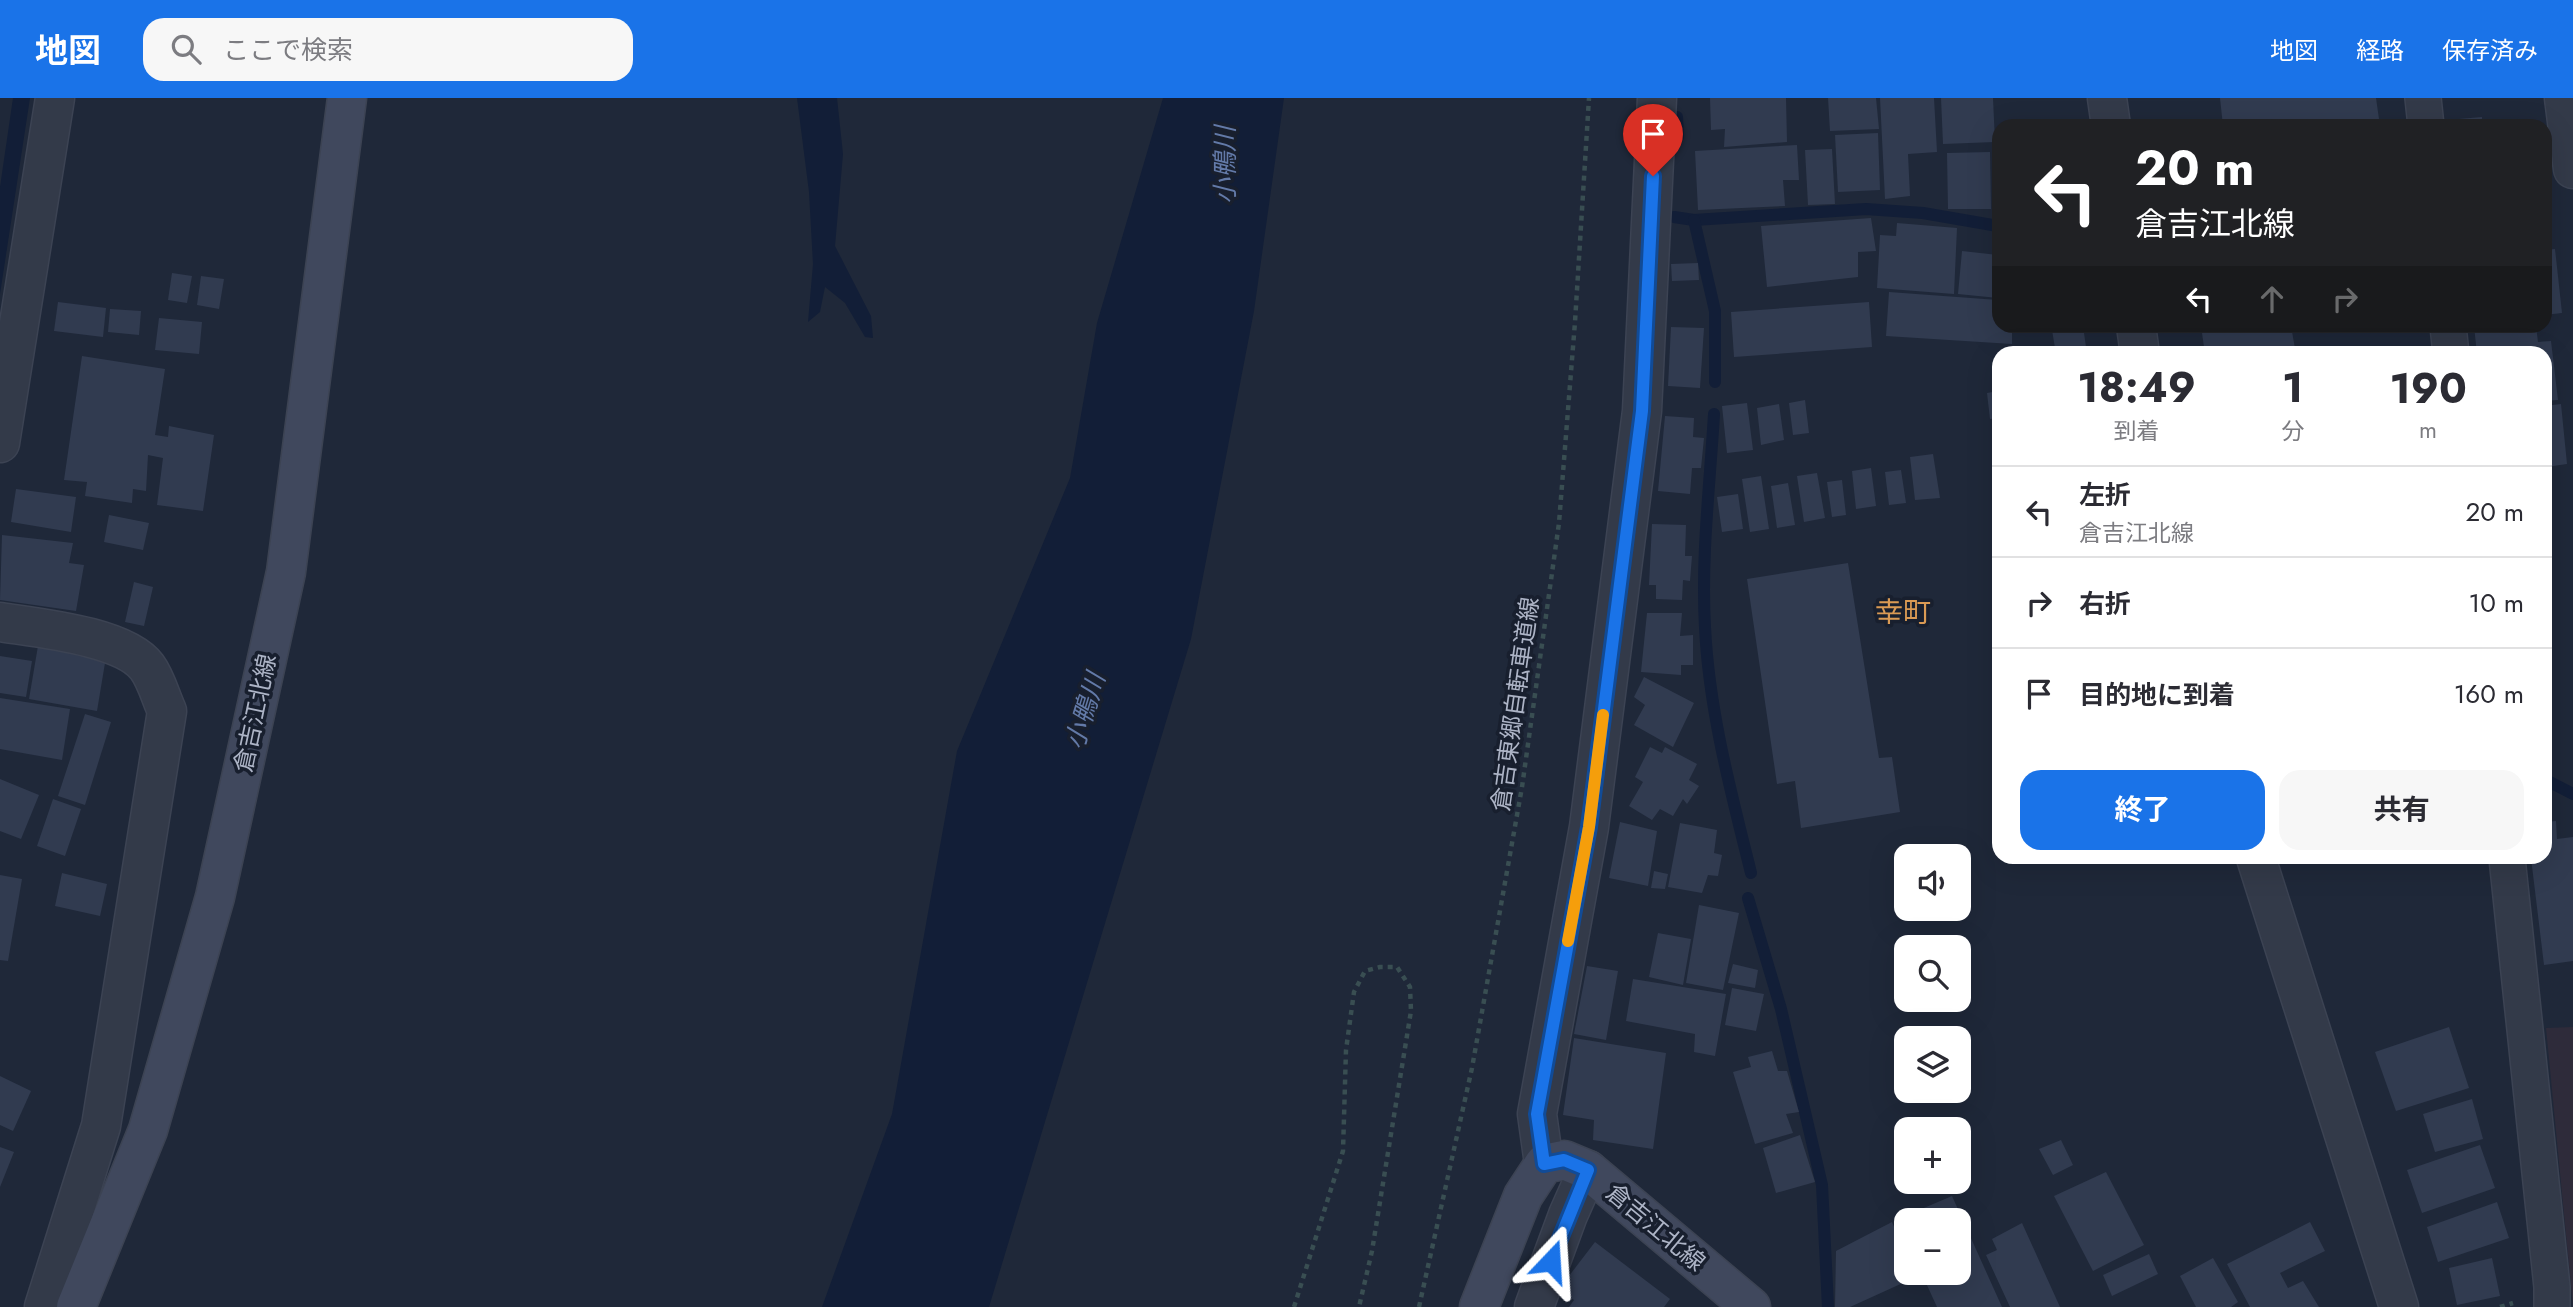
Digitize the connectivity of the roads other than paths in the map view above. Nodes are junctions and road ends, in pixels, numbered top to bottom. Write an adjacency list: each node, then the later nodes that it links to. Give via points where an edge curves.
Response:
1 (55, 98): 10 (street)
2 (347, 98): 17 (main road, 倉吉江北線, via 286,572 215,897 148,1130)
3 (1657, 98): 14 (street, via 1642,411 1589,827 1537,1114)
4 (2108, 98): 7 (street)
5 (2423, 98): 8 (street)
6 (2564, 98): 9 (street)
7 (2110, 119)
8 (2425, 119)
9 (2573, 169)
10 (0, 443)
11 (0, 622): 16 (street, via 125,647 147,667 167,711 101,1126)
12 (2258, 864): 21 (street)
13 (2508, 864): 22 (street)
14 (1544, 1164): 15 (main road, 倉吉江北線, via 1564,1160); 18 (main road, via 1522,1196)
15 (1588, 1170): 19 (street); 20 (main road, 倉吉江北線)
16 (44, 1307)
17 (76, 1307)
18 (1479, 1307)
19 (1534, 1307)
20 (1751, 1307)
21 (2399, 1307)
22 (2552, 1307)

